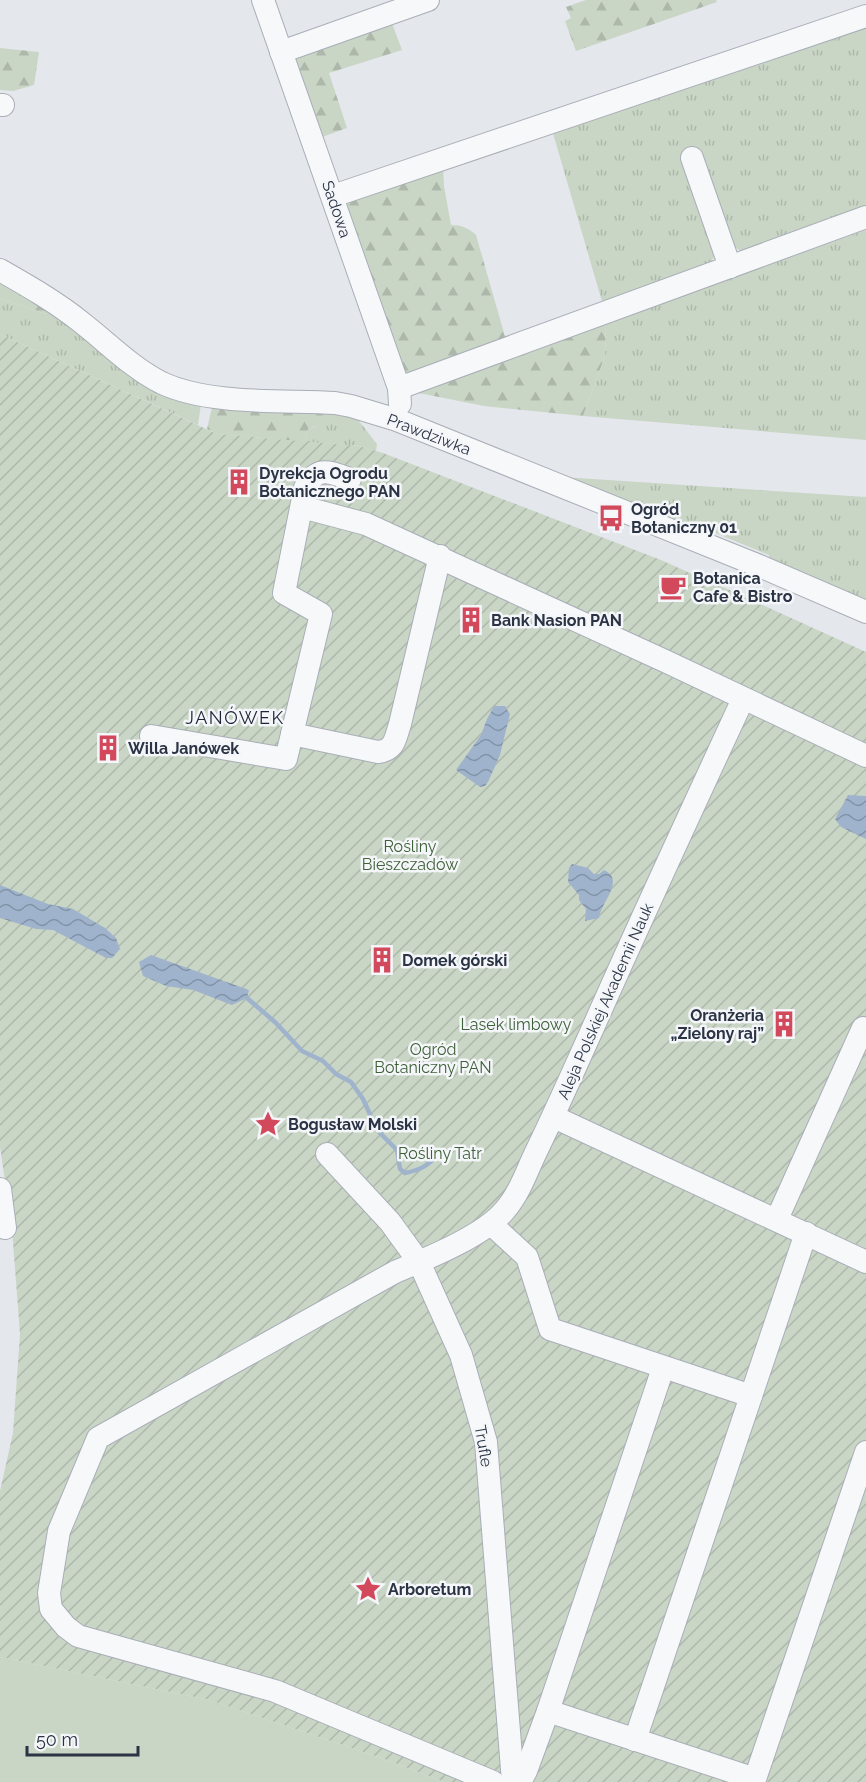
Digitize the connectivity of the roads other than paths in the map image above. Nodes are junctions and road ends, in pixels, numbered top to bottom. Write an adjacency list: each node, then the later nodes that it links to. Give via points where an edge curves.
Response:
1 (263, 0): 4 (street, Sadowa)
2 (428, 0): 4 (street)
3 (866, 16): 6 (street)
4 (281, 52): 6 (street, Sadowa)
5 (692, 158): 8 (street)
6 (333, 196): 10 (street, Sadowa)
7 (866, 217): 8 (street)
8 (730, 267): 10 (street)
9 (0, 270): 11 (street, Prawdziwka, via 50,299 162,383 218,397 335,403)
10 (399, 388): 11 (street, Sadowa)
11 (397, 420): 15 (street, Prawdziwka)
12 (350, 479): 13 (street, via 322,472 313,475 305,488)
13 (302, 507): 14 (street, via 366,524); 17 (street, via 284,593 321,614)
14 (440, 556): 16 (street); 17 (street, via 393,746 378,752)
15 (866, 612)
16 (743, 699): 19 (street); 22 (street, Aleja Polskiej Akademii Nauk)
17 (292, 734): 18 (street, via 286,759)
18 (151, 736)
19 (866, 756)
20 (863, 1028): 21 (street)
21 (858, 1062): 26 (street)
22 (554, 1117): 26 (street); 27 (street, Aleja Polskiej Akademii Nauk, via 515,1197)
23 (327, 1154): 29 (street, Trufle, via 390,1222)
24 (0, 1189): 25 (street)
25 (3, 1219)
26 (777, 1219): 28 (street)
27 (491, 1224): 29 (street, Aleja Polskiej Akademii Nauk); 31 (street, via 527,1257 550,1329)
28 (806, 1233): 30 (street); 32 (street)
29 (419, 1262): 36 (street, Aleja Polskiej Akademii Nauk, via 98,1438 59,1532 49,1593 51,1609 78,1636 275,1691); 37 (street, Trufle, via 461,1355 486,1442)
30 (866, 1262)
31 (663, 1368): 32 (street); 34 (street)
32 (751, 1396): 35 (street)
33 (866, 1452): 35 (street, via 755,1779)
34 (548, 1711): 35 (street); 38 (street)
35 (635, 1740)
36 (493, 1782)
37 (513, 1782)
38 (520, 1782)

